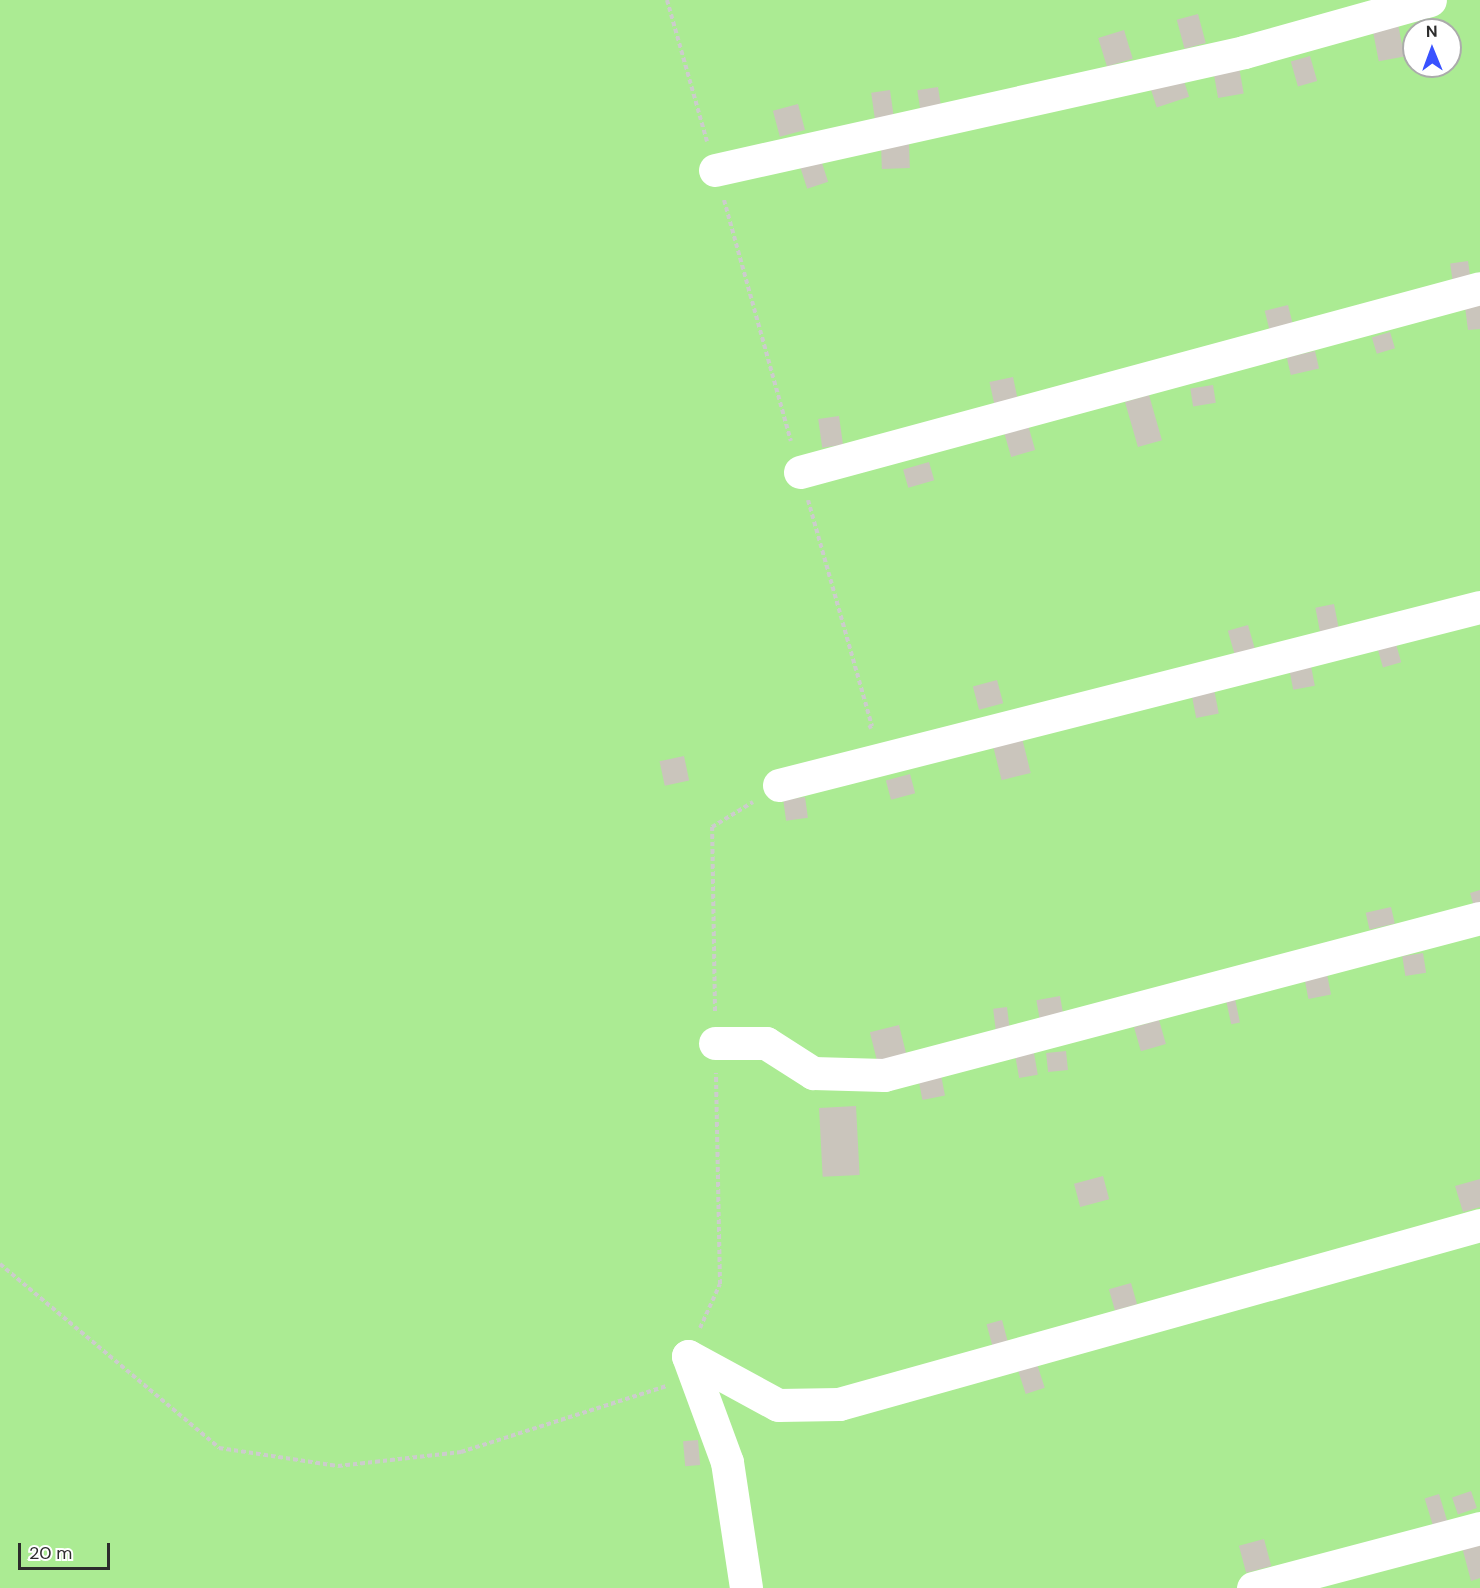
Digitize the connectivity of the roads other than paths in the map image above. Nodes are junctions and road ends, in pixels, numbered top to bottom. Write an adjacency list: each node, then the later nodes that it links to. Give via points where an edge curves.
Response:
1 (1430, 0): 2 (lane, via 1244,52)
2 (715, 170)
3 (1480, 288): 4 (lane)
4 (800, 472)
5 (1480, 607): 6 (lane)
6 (779, 785)
7 (1480, 918): 8 (lane, via 884,1075 813,1073 766,1043)
8 (715, 1043)
9 (1480, 1225): 11 (lane, via 839,1404 778,1406 688,1356 727,1462)
10 (1480, 1528): 12 (lane)
11 (746, 1588)
12 (1253, 1588)

